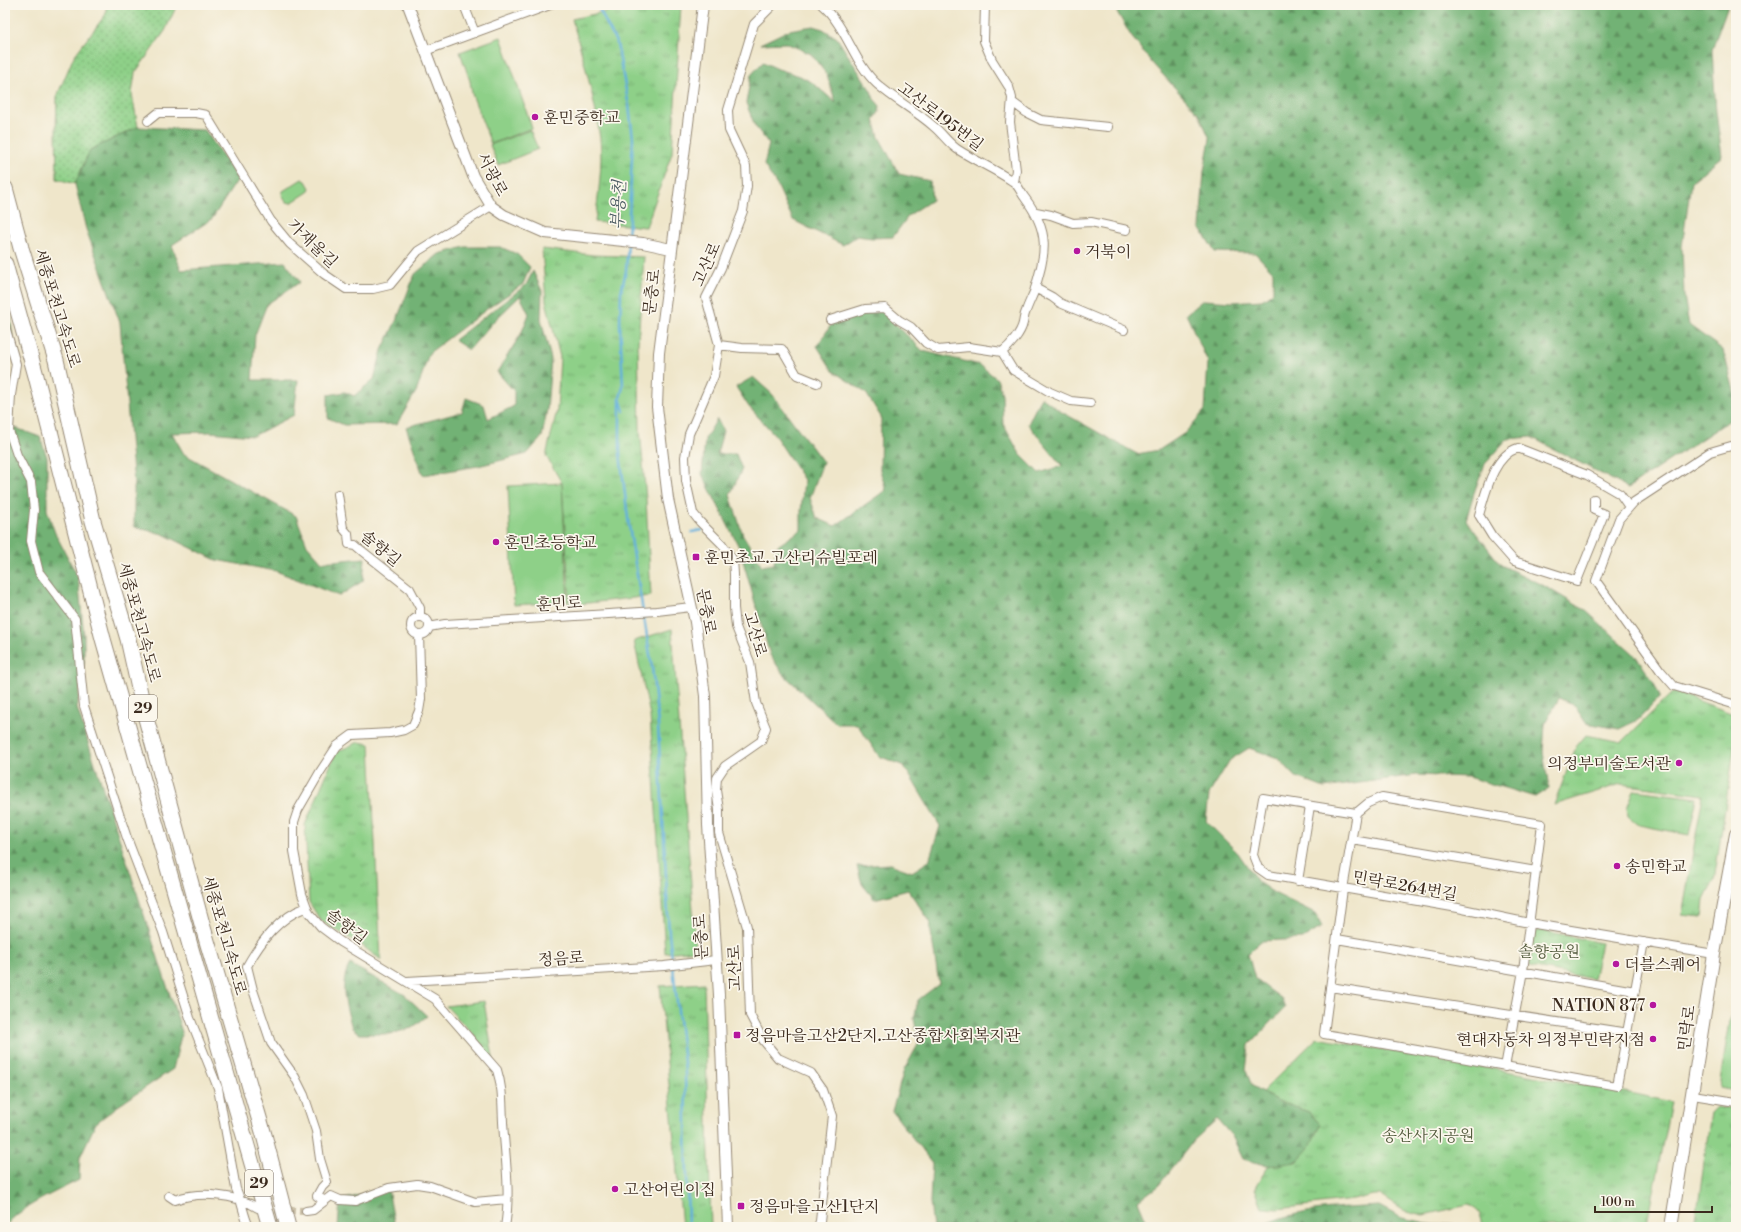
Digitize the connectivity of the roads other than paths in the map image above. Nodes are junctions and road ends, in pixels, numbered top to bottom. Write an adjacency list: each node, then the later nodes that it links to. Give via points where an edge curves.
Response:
1 (408, 5): 9 (street, 서광로)
2 (464, 5): 8 (street)
3 (550, 5): 8 (street)
4 (703, 5): 18 (street, 문충로)
5 (773, 5): 24 (street, 고산로, via 754,24 728,110 729,130 746,166 747,186 743,211 721,268 706,298)
6 (822, 5): 13 (street, 고산로195번길, via 840,26 864,70 876,83 934,126 953,146)
7 (985, 5): 10 (street, via 984,41 1008,87)
8 (475, 33): 9 (street)
9 (425, 51): 15 (street, 서광로, via 473,176)
10 (1012, 102): 12 (street, via 1041,120); 13 (street, via 1010,122 1016,170)
11 (148, 121): 15 (street, 가재울길, via 158,113 206,115 271,221 290,244 346,290 373,289 390,285 418,251)
12 (1108, 127)
13 (1014, 182): 16 (street, 고산로195번길)
14 (5, 188): 67 (highway, 세종포천고속도로 / 29, via 56,360 94,521 128,639 144,711)
15 (492, 206): 18 (street, 서광로, via 504,215 545,233 613,239)
16 (1036, 212): 17 (street, via 1073,223 1091,222); 20 (street, 고산로195번길, via 1045,248)
17 (1127, 230)
18 (671, 249): 32 (street, 문충로, via 659,353 657,408 668,499)
19 (5, 264): 66 (highway, 29, via 103,639)
20 (1035, 288): 23 (street, via 1060,303); 25 (street, 고산로195번길, via 1023,324)
21 (830, 320): 25 (street, via 865,309 885,308 938,350 969,347)
22 (5, 326): 61 (street, via 16,364 9,430 17,455 31,482 34,510 31,541 39,572 75,619 84,706 127,838 163,932 190,1018 218,1088 236,1189)
23 (1124, 330)
24 (719, 345): 26 (street, via 782,349 797,374); 70 (street, 고산로, via 714,376 689,434 685,457 686,481 693,513 722,544 732,560 736,627 750,662 756,703 766,728 761,740 725,766 717,778 719,833 747,926 750,1015 763,1040 778,1058 811,1073 823,1090 832,1116)
25 (1002, 352): 27 (street, via 1013,370 1050,392 1071,401)
26 (817, 383)
27 (1090, 403)
28 (1731, 446): 31 (street, via 1710,452)
29 (338, 494): 33 (street, 솔향길, via 343,528 348,534 349,544 362,551 410,589 420,608)
30 (1594, 499): 31 (street, via 1594,510 1604,514 1577,581 1514,561 1492,536 1479,515 1491,475 1509,451 1518,448 1587,475 1620,494)
31 (1629, 507): 36 (street, via 1619,519 1596,581 1674,686)
32 (692, 607): 34 (street, 훈민로); 49 (street, 문충로, via 705,696 708,825)
33 (420, 617): 34 (street, 솔향길, via 427,620); 35 (street, 솔향길, via 414,620 411,626 413,632)
34 (429, 626): 35 (street, via 426,633)
35 (419, 635): 44 (street, 솔향길, via 421,699 413,725 390,733 352,735 337,746 298,810 294,822 294,851)
36 (1736, 705)
37 (1310, 806): 38 (street, 민락로264번길); 42 (street); 42 (street, 민락로264번길, via 1263,798 1253,855 1258,868 1268,875)
38 (1356, 814): 40 (street); 41 (street, via 1368,803 1382,797 1542,824)
39 (1736, 834): 48 (main road, 민락로)
40 (1352, 840): 41 (street); 43 (street)
41 (1536, 871): 45 (street)
42 (1298, 881): 43 (street, 민락로264번길)
43 (1344, 889): 45 (street, 민락로264번길); 46 (street)
44 (307, 907): 51 (street, 솔향길, via 321,926 341,942); 62 (street, via 282,920 259,946 247,966 271,1043 304,1095 316,1131 327,1182 317,1196)
45 (1529, 923): 47 (street, 민락로264번길); 50 (street)
46 (1337, 939): 50 (street); 52 (street)
47 (1644, 942): 48 (street, 민락로264번길); 53 (street)
48 (1714, 954): 57 (main road, 민락로)
49 (716, 960): 51 (street, 정음로, via 664,966); 69 (street, 문충로)
50 (1523, 971): 53 (street); 54 (street)
51 (407, 981): 60 (street, 솔향길, via 434,999 497,1070 502,1085)
52 (1330, 987): 54 (street); 56 (street, via 1324,1034 1434,1052)
53 (1635, 991): 55 (street)
54 (1515, 1016): 55 (street); 56 (street)
55 (1628, 1033): 56 (street, via 1617,1086)
56 (1505, 1067)
57 (1693, 1095): 58 (street); 71 (main road, 민락로)
58 (1736, 1102)
59 (169, 1196): 61 (street, via 175,1200 191,1195 214,1195)
60 (507, 1199): 62 (street, via 476,1202 417,1184 389,1188 355,1201 340,1200 331,1196); 68 (street, 솔향길)
61 (242, 1201): 63 (street); 65 (street)
62 (325, 1201): 64 (street, via 313,1210)
63 (258, 1208)
64 (306, 1211)
65 (249, 1227)
66 (270, 1227)
67 (288, 1227)
68 (505, 1227)
69 (728, 1227)
70 (818, 1227)
71 (1671, 1227)

